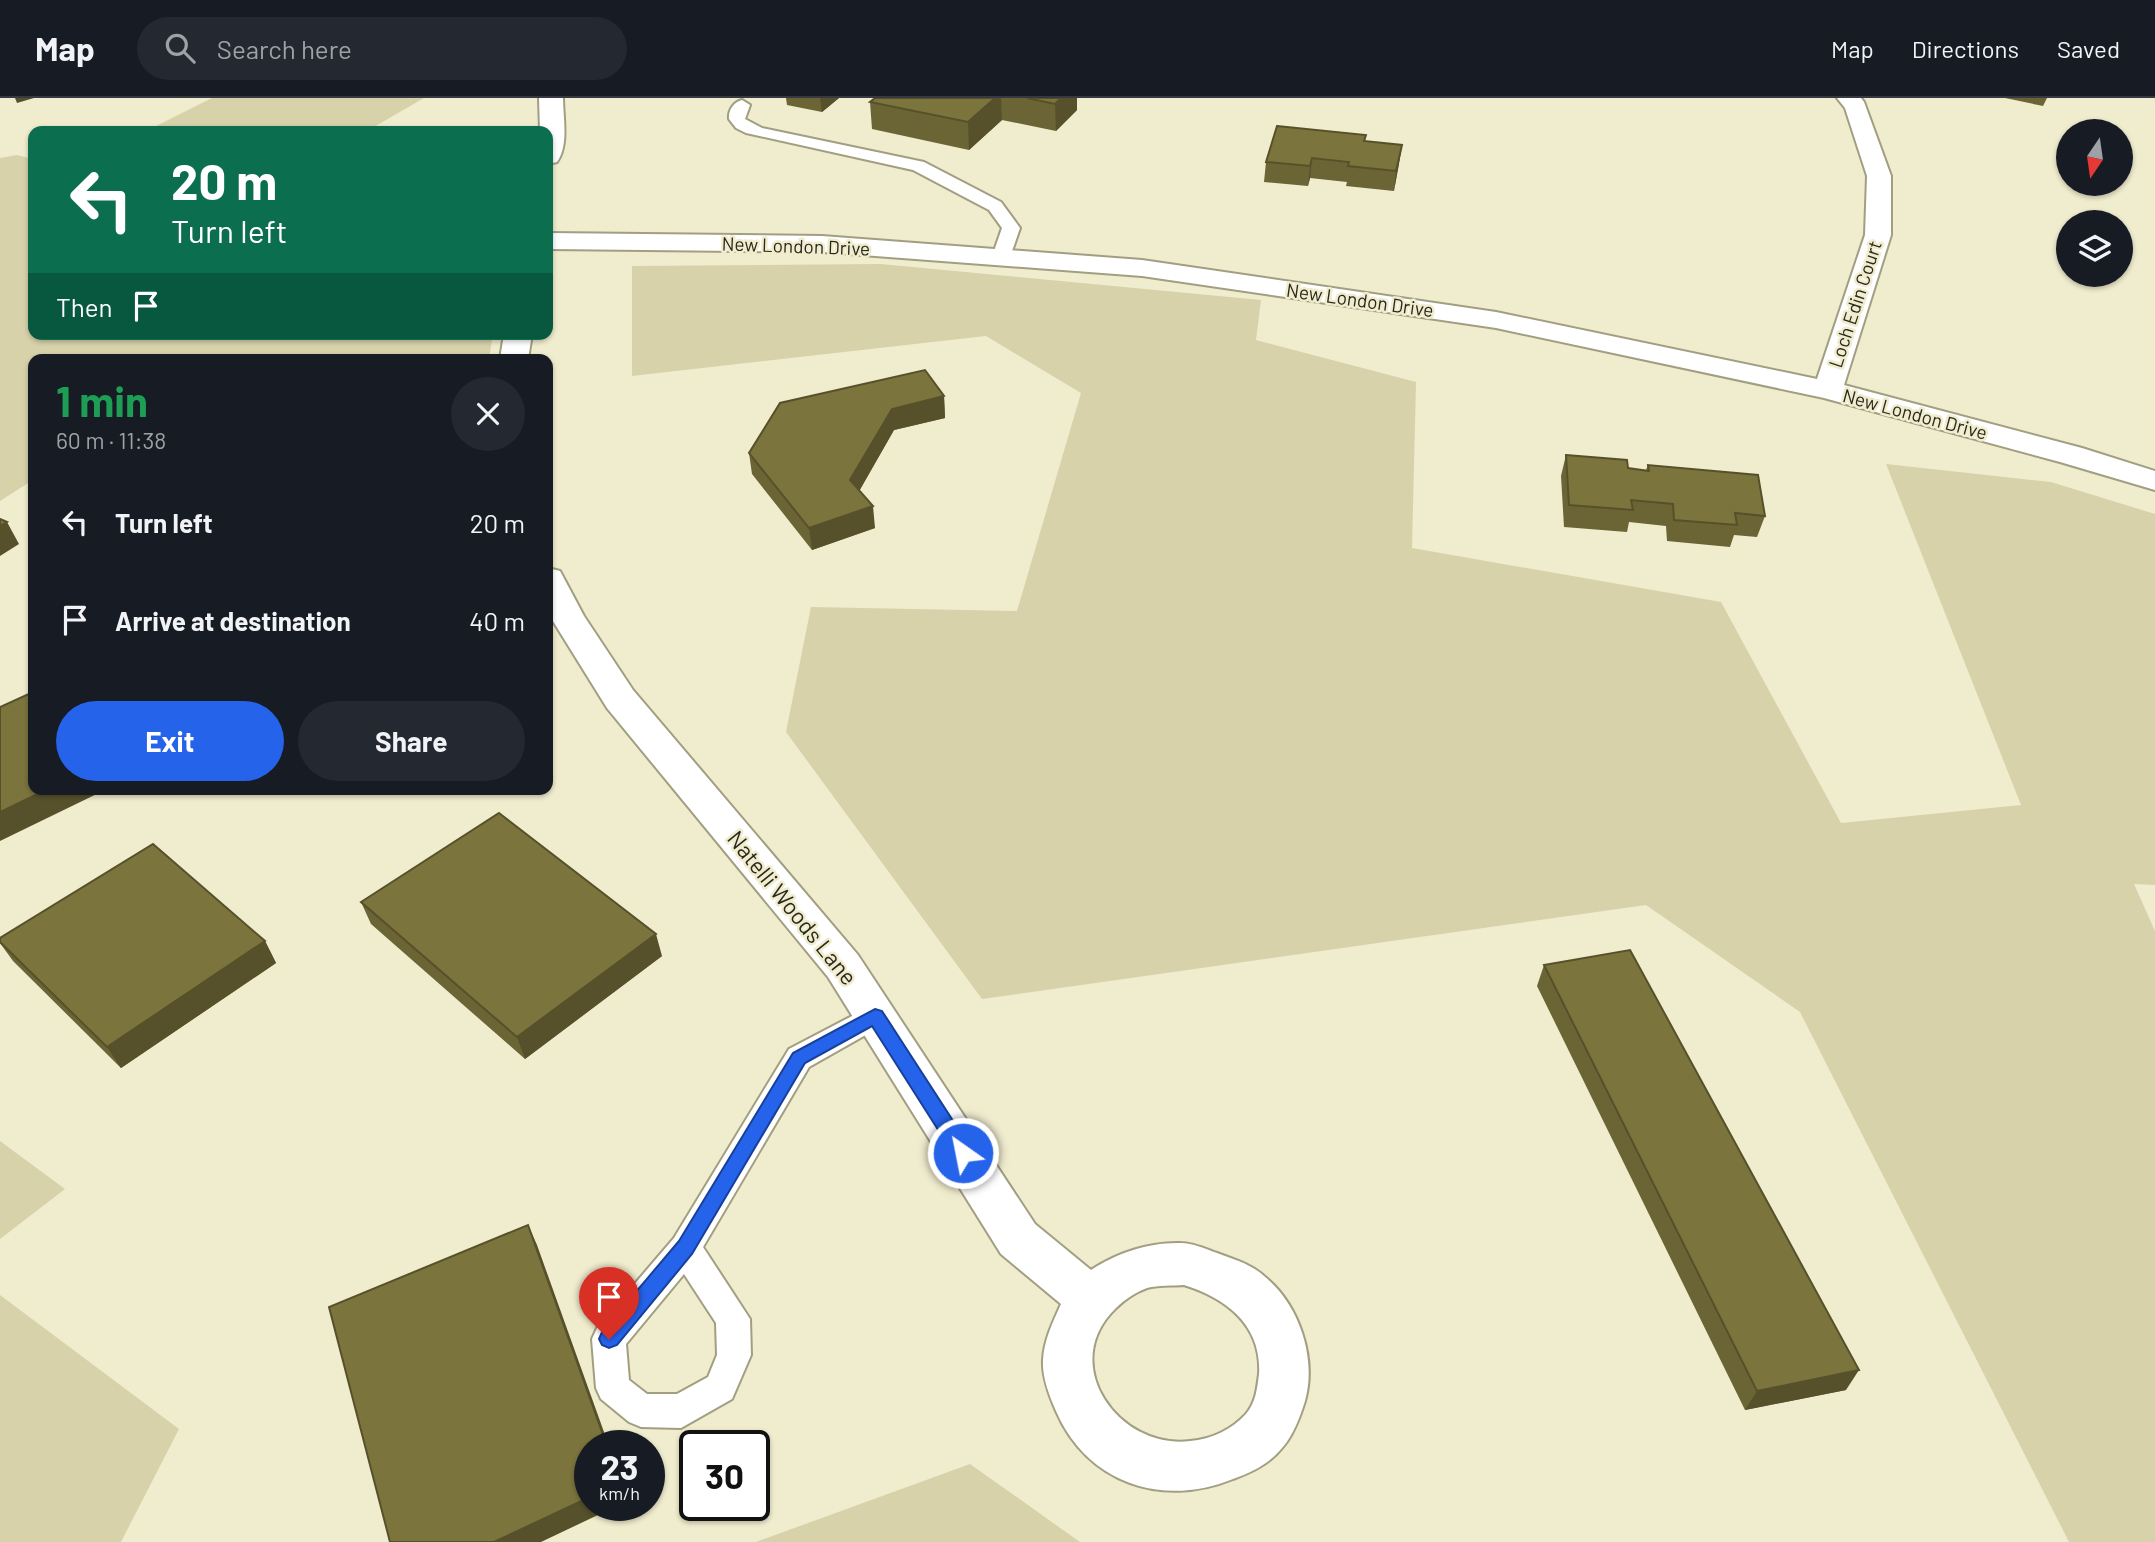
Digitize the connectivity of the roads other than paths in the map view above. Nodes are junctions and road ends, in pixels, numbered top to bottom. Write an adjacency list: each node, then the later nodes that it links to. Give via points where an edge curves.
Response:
1 (551, 98): 4 (street)
2 (1849, 98): 7 (street, Loch Edin Court, via 1880,176 1878,235)
3 (741, 105): 6 (lane, via 735,119 757,132 918,166 977,195 995,206 1011,228)
4 (552, 126)
5 (553, 241): 6 (street, New London Drive, via 822,244)
6 (1001, 257): 7 (street, New London Drive, via 1142,268 1496,320)
7 (1828, 390): 8 (street, New London Drive)
8 (2155, 481)
9 (553, 601): 10 (street, Natelli Woods Lane)
10 (557, 620): 11 (street, Natelli Woods Lane, via 843,966)
11 (875, 1016): 12 (lane, via 799,1058); 13 (street, Natelli Woods Lane, via 1018,1239)
12 (685, 1248): 12 (lane, via 609,1339 613,1388 640,1410 681,1411 720,1388 734,1355 733,1319)
13 (1090, 1299): 13 (street, via 1073,1328 1066,1359 1072,1392 1088,1422 1114,1447 1148,1464 1185,1468 1220,1460 1251,1443 1273,1417 1284,1385 1284,1351 1271,1319 1249,1292 1218,1274 1184,1265 1149,1266 1116,1278)

